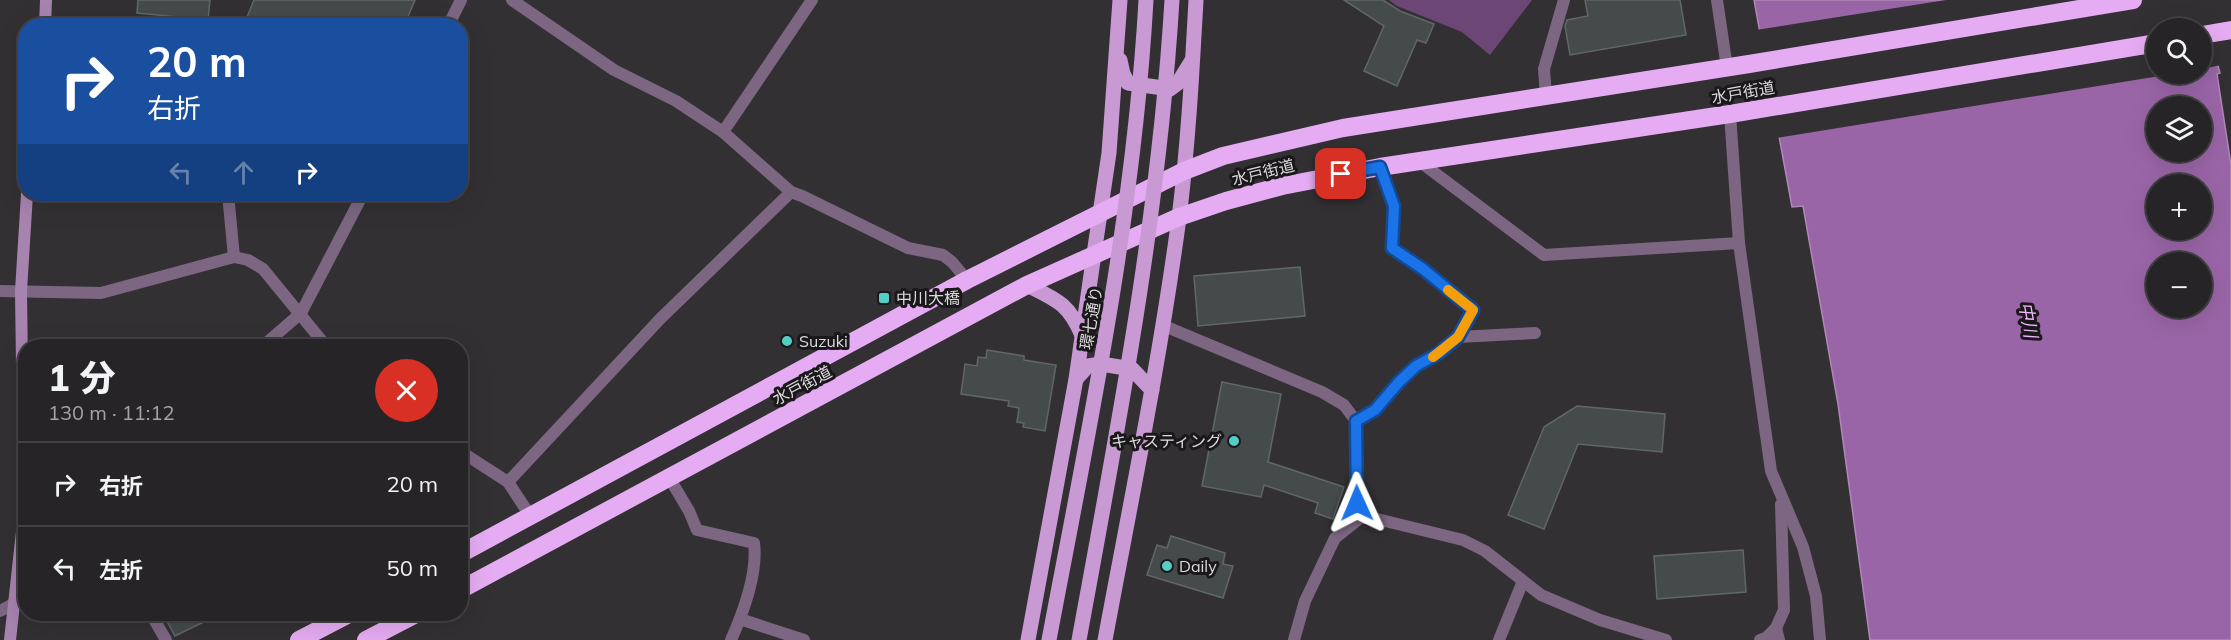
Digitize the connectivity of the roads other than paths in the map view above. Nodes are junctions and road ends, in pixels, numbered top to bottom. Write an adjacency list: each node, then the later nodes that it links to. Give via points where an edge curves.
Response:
1 (46, 0): 12 (street)
2 (461, 0): 13 (street)
3 (512, 0): 22 (street, via 614,70 676,101)
4 (812, 0): 22 (street)
5 (1120, 0): 17 (main road)
6 (1146, 0): 76 (main road, 環七通り, bridge, via 1133,153 1115,288)
7 (1172, 0): 77 (main road, bridge, via 1160,153 1141,294)
8 (1196, 0): 18 (main road)
9 (1564, 0): 20 (street, via 1544,69)
10 (1717, 0): 19 (street)
11 (2133, 0): 19 (highway, 水戸街道)
12 (45, 18)
13 (452, 18)
14 (2229, 31): 15 (highway)
15 (2212, 34)
16 (2146, 45): 21 (highway, 水戸街道)
17 (1118, 46): 18 (main road, via 1128,83 1170,89); 30 (main road, via 1109,153)
18 (1193, 60): 25 (main road)
19 (1727, 68): 20 (highway, 水戸街道)
20 (1546, 96): 25 (highway, 水戸街道, via 1342,128 1223,156)
21 (1731, 114): 23 (highway, 水戸街道); 32 (street)
22 (723, 132): 26 (street)
23 (1419, 161): 24 (highway, 水戸街道); 32 (street, via 1544,255)
24 (1380, 167): 31 (highway, 水戸街道, via 1282,186); 43 (street, via 1394,206 1392,248 1473,310)
25 (1184, 171): 30 (highway, 水戸街道); 31 (main road)
26 (791, 192): 35 (street, via 909,248 943,255); 52 (street, via 660,319)
27 (27, 201): 38 (street)
28 (229, 201): 34 (street)
29 (359, 201): 39 (street)
30 (1099, 214): 33 (main road); 35 (highway, 水戸街道)
31 (1179, 217): 33 (highway, 水戸街道); 40 (main road)
32 (1739, 243): 53 (street, via 1771,471)
33 (1095, 254): 36 (highway, 水戸街道); 42 (main road)
34 (234, 257): 38 (street, via 100,293); 39 (street, via 263,269)
35 (967, 280): 54 (highway, 水戸街道)
36 (1028, 285): 42 (main road, via 1065,305); 51 (highway, 水戸街道)
37 (0, 291): 38 (street)
38 (21, 291): 44 (street)
39 (301, 313): 45 (street); 46 (street)
40 (1162, 325): 48 (main road); 49 (street, via 1322,392 1344,405)
41 (1535, 333): 43 (street)
42 (1082, 335): 47 (main road)
43 (1458, 337): 49 (street, via 1416,366 1375,410)
44 (22, 339)
45 (271, 339)
46 (321, 339)
47 (1076, 380): 48 (main road, via 1088,366 1101,364 1132,369); 75 (main road)
48 (1152, 390): 78 (main road)
49 (1356, 421): 55 (street, via 1355,491)
50 (468, 456): 52 (street)
51 (670, 479): 59 (highway, 水戸街道); 63 (street, via 697,530 754,543 756,558)
52 (508, 482): 54 (street)
53 (1780, 495): 68 (street, via 1784,610); 83 (street, via 1803,547 1816,596)
54 (531, 517): 57 (highway, 水戸街道)
55 (1360, 518): 58 (street, via 1463,540 1485,551); 79 (street, via 1335,538 1305,601)
56 (18, 550): 61 (street)
57 (468, 550)
58 (1523, 582): 80 (street); 81 (street, via 1541,595 1600,620)
59 (468, 586)
60 (18, 601): 61 (street)
61 (12, 604): 62 (street); 69 (street)
62 (0, 610)
63 (740, 619): 73 (street); 74 (street)
64 (155, 621): 70 (street)
65 (336, 621): 71 (highway)
66 (408, 621): 67 (highway)
67 (395, 633): 72 (highway)
68 (1777, 634): 82 (street)
69 (10, 640)
70 (166, 640)
71 (299, 640)
72 (366, 640)
73 (731, 640)
74 (804, 640)
75 (1028, 640)
76 (1049, 640)
77 (1079, 640)
78 (1105, 640)
79 (1294, 640)
80 (1499, 640)
81 (1666, 640)
82 (1760, 640)
83 (1821, 640)

